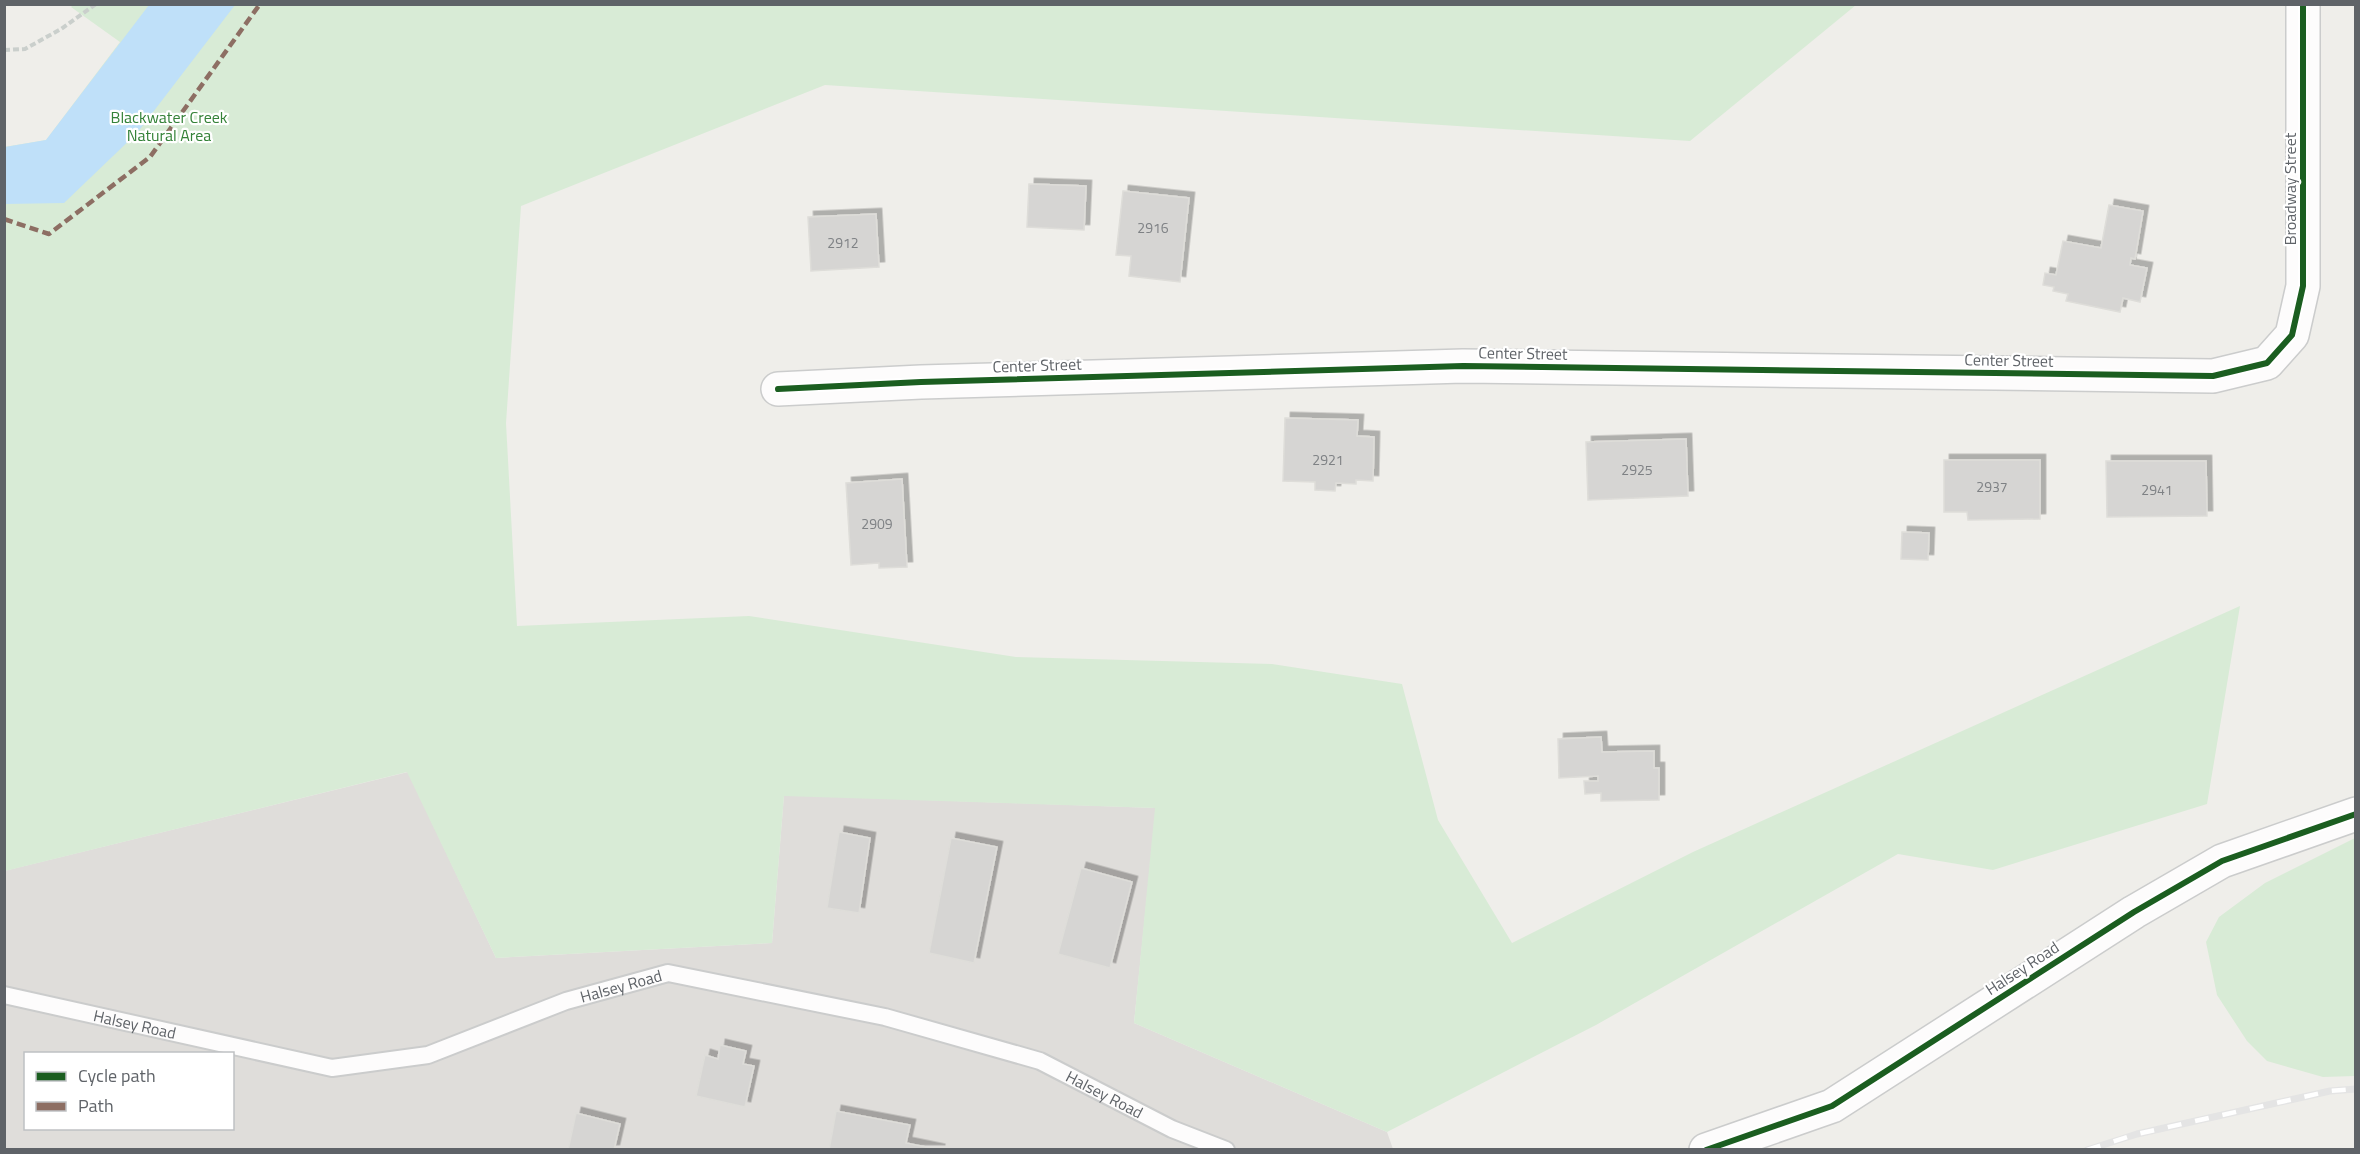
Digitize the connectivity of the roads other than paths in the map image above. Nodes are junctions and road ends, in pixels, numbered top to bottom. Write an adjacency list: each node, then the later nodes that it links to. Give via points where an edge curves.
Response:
1 (2303, 4): 2 (street, Broadway Street, via 2304,286 2292,335)
2 (2267, 363): 3 (street, Center Street, via 2213,376 1463,366)
3 (778, 389)
4 (2355, 814): 7 (street, Halsey Road, via 2222,861 2134,912 1832,1106)
5 (4, 995): 6 (lane, Halsey Road, via 332,1068 428,1055 566,1000 668,973 885,1017 1040,1061 1172,1129)
6 (1226, 1149)
7 (1706, 1149)

